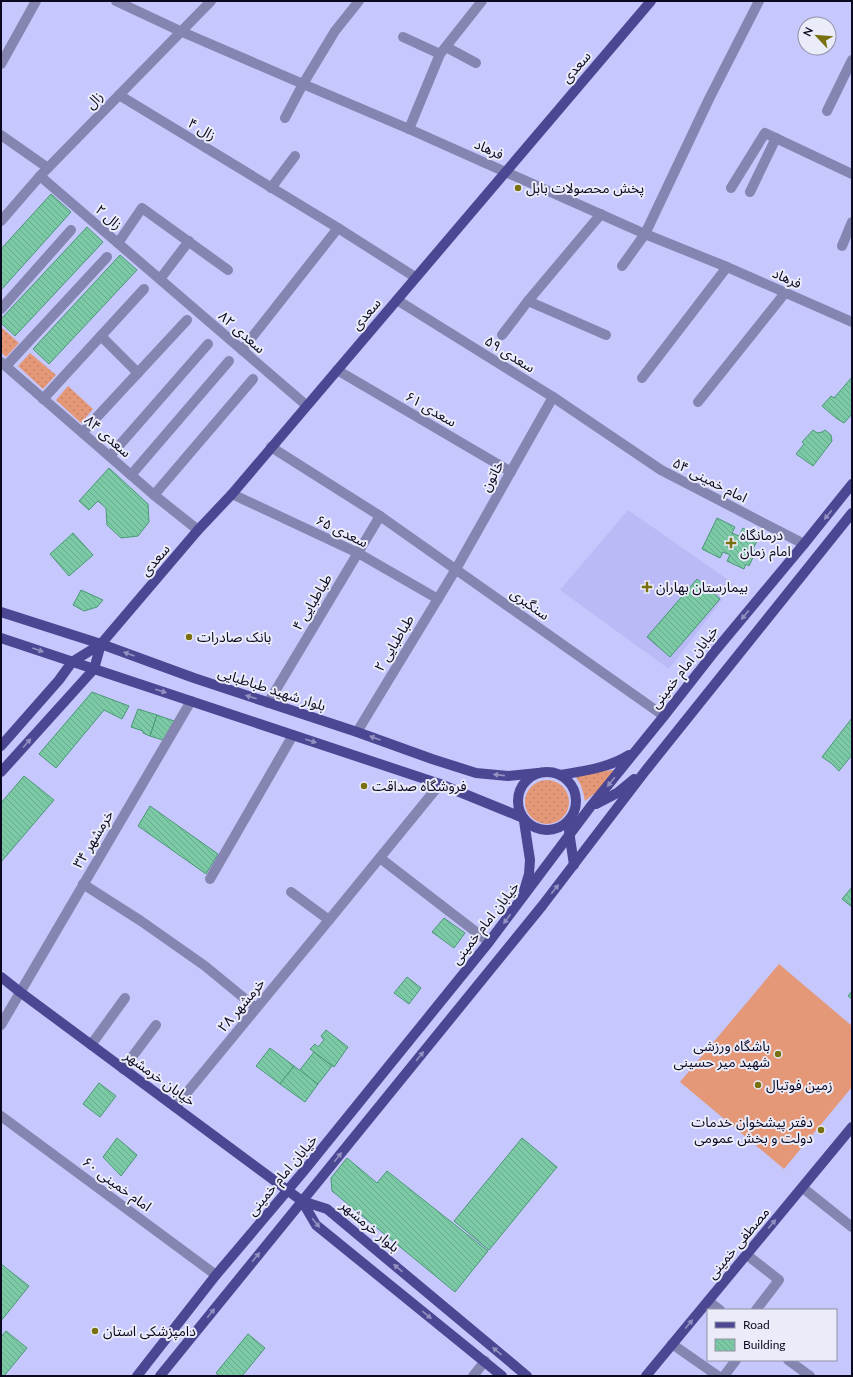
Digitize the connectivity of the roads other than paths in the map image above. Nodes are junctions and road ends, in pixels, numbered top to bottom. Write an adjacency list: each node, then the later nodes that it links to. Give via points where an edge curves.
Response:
1 (36, 1): 13 (street)
2 (116, 1): 8 (street, فرهاد)
3 (211, 1): 8 (street, زال)
4 (359, 1): 14 (street, via 335,31)
5 (482, 1): 10 (street)
6 (651, 1): 23 (main road, سعدی)
7 (759, 1): 34 (street)
8 (180, 31): 14 (street, فرهاد); 15 (street, زال)
9 (403, 37): 10 (street)
10 (443, 51): 12 (street); 18 (street)
11 (852, 60): 16 (street)
12 (476, 63)
13 (1, 64)
14 (303, 84): 17 (street); 18 (street, فرهاد)
15 (118, 95): 22 (street, زال); 26 (street, زال ۴)
16 (827, 111)
17 (285, 118)
18 (409, 129): 23 (street, فرهاد)
19 (1, 135): 22 (street)
20 (776, 138): 24 (street); 27 (street, via 765,133); 28 (street)
21 (295, 156): 26 (street)
22 (48, 168): 25 (street, زال)
23 (505, 172): 29 (street, فرهاد); 42 (main road, سعدی)
24 (852, 174)
25 (40, 176): 30 (street, زال); 36 (street, زال ۲)
26 (271, 188): 32 (street, زال ۴)
27 (731, 188)
28 (750, 192)
29 (601, 214): 34 (street, فرهاد); 47 (street)
30 (1, 221)
31 (852, 222): 37 (street)
32 (338, 228): 42 (street, زال ۴); 55 (street)
33 (71, 230): 48 (street)
34 (645, 234): 39 (street); 40 (street, فرهاد)
35 (189, 241): 36 (street, via 142,208); 41 (street); 43 (street)
36 (118, 243): 43 (street, زال ۲)
37 (842, 246)
38 (107, 257): 57 (street)
39 (622, 266)
40 (727, 267): 45 (street, فرهاد); 60 (street)
41 (228, 270)
42 (415, 277): 46 (main road, سعدی)
43 (160, 279): 55 (street, سعدی ۸۲)
44 (144, 289): 53 (street)
45 (785, 293): 50 (street, فرهاد); 64 (street)
46 (397, 300): 58 (main road, سعدی); 62 (street, سعدی ۵۹)
47 (528, 301): 51 (street); 52 (street)
48 (1, 309)
49 (186, 320): 59 (street)
50 (852, 322)
51 (502, 335)
52 (606, 335)
53 (101, 336): 59 (street); 63 (street)
54 (208, 344): 69 (street)
55 (242, 350): 65 (street, سعدی ۸۲)
56 (229, 361): 71 (street)
57 (3, 364): 63 (street, سعدی ۸۴)
58 (337, 370): 65 (main road, سعدی); 70 (street, سعدی ۶۱)
59 (138, 373): 66 (street)
60 (642, 378)
61 (253, 379): 74 (street)
62 (553, 397): 67 (street, سعدی ۵۹); 70 (street, خاتون)
63 (43, 399): 66 (street, سعدی ۸۴)
64 (698, 402)
65 (306, 405): 68 (main road, سعدی)
66 (83, 432): 69 (street, سعدی ۸۴)
67 (607, 434): 78 (street, امام خمینی ۵۴, via 661,470)
68 (271, 447): 73 (main road, سعدی); 76 (street, سنگبری)
69 (110, 456): 71 (street, سعدی ۸۴)
70 (511, 472): 80 (street, خاتون)
71 (131, 474): 74 (street, سعدی ۸۴)
72 (852, 484): 78 (main road, خیابان امام خمینی, one-way to 78)
73 (232, 494): 77 (main road, سعدی); 79 (street, سعدی ۶۵)
74 (154, 495): 77 (street, سعدی ۸۴)
75 (852, 513): 94 (main road)
76 (380, 516): 79 (street, طباطبایی ۴); 80 (street, سنگبری)
77 (198, 530): 84 (main road, سعدی)
78 (804, 544): 89 (main road, خیابان امام خمینی, one-way to 89, via 714,651)
79 (358, 553): 81 (street, سعدی ۶۵); 88 (street, طباطبایی ۴)
80 (456, 569): 81 (street, طباطبایی ۲); 89 (street, سنگبری)
81 (438, 599): 90 (street, طباطبایی ۲)
82 (1, 612): 84 (main road, بلوار شهید طباطبایی)
83 (1, 638): 85 (main road, one-way to 85)
84 (101, 644): 85 (main road); 86 (main road); 88 (main road, بلوار شهید طباطبایی, one-way to 84)
85 (72, 662): 86 (main road); 92 (main road)
86 (94, 669): 87 (main road, one-way to 87); 95 (main road, one-way to 86)
87 (191, 701): 91 (main road); 107 (street, خرمشهر ۳۴)
88 (268, 703): 90 (main road, بلوار شهید طباطبایی)
89 (664, 716): 93 (main road, خیابان امام خمینی)
90 (357, 732): 96 (main road, بلوار شهید طباطبایی, one-way to 90, via 508,776 476,773)
91 (293, 735): 98 (main road, one-way to 98); 106 (street)
92 (1, 746)
93 (637, 749): 97 (main road, via 621,760 591,770); 99 (main road, خیابان امام خمینی, one-way to 99)
94 (646, 770): 99 (main road, via 617,793); 105 (main road)
95 (1, 772)
96 (538, 773): 97 (main road); 101 (main road, via 528,778 521,786 518,807)
97 (560, 775): 100 (main road, via 573,787 576,796)
98 (440, 784): 101 (main road); 104 (street, خرمشهر ۲۸)
99 (591, 806): 100 (main road); 103 (main road, خیابان امام خمینی)
100 (574, 814): 102 (main road)
101 (522, 819): 102 (main road, via 531,827 550,831); 109 (main road, via 530,860)
102 (567, 823): 103 (main road)
103 (570, 835): 105 (main road); 109 (main road, خیابان امام خمینی)
104 (380, 858): 110 (street, خرمشهر ۲۸); 111 (street)
105 (574, 865): 125 (main road, one-way to 105)
106 (210, 878)
107 (83, 884): 113 (street, خرمشهر ۳۴); 115 (street, via 205,966)
108 (291, 892): 110 (street)
109 (522, 897): 111 (main road, خیابان امام خمینی, one-way to 111)
110 (329, 920): 115 (street, خرمشهر ۲۸)
111 (490, 942): 124 (main road, خیابان امام خمینی)
112 (1, 977): 113 (main road, خیابان خرمشهر)
113 (20, 992): 117 (street, خرمشهر ۳۴); 118 (main road, خیابان خرمشهر)
114 (125, 998): 118 (street)
115 (256, 1008): 120 (street, خرمشهر ۲۸)
116 (156, 1025): 119 (street)
117 (1, 1026)
118 (91, 1045): 119 (main road, خیابان خرمشهر)
119 (123, 1069): 120 (main road, خیابان خرمشهر)
120 (175, 1107): 124 (main road, خیابان خرمشهر)
121 (1, 1116): 128 (street, امام خمینی ۶۰)
122 (852, 1127): 123 (main road, مصطفی خمینی)
123 (803, 1188): 126 (street); 127 (main road, مصطفی خمینی, one-way to 123)
124 (287, 1190): 125 (main road, خیابان خرمشهر); 128 (main road, خیابان امام خمینی)
125 (302, 1201): 133 (main road, one-way to 133, via 316,1225); 137 (main road, one-way to 125); 140 (main road, بلوار خرمشهر, one-way to 125, via 327,1209)
126 (852, 1227)
127 (747, 1255): 129 (main road, مصطفی خمینی); 131 (street, via 779,1280)
128 (216, 1275): 136 (main road, خیابان امام خمینی)
129 (708, 1302): 130 (street); 132 (main road, مصطفی خمینی, one-way to 129)
130 (718, 1309)
131 (757, 1309)
132 (672, 1344): 141 (main road, مصطفی خمینی); 142 (street)
133 (485, 1361): 138 (street); 139 (main road)
134 (735, 1361): 143 (street)
135 (789, 1361): 144 (street)
136 (137, 1376)
137 (160, 1376)
138 (472, 1376)
139 (502, 1376)
140 (527, 1376)
141 (646, 1376)
142 (718, 1376)
143 (724, 1376)
144 (810, 1376)

